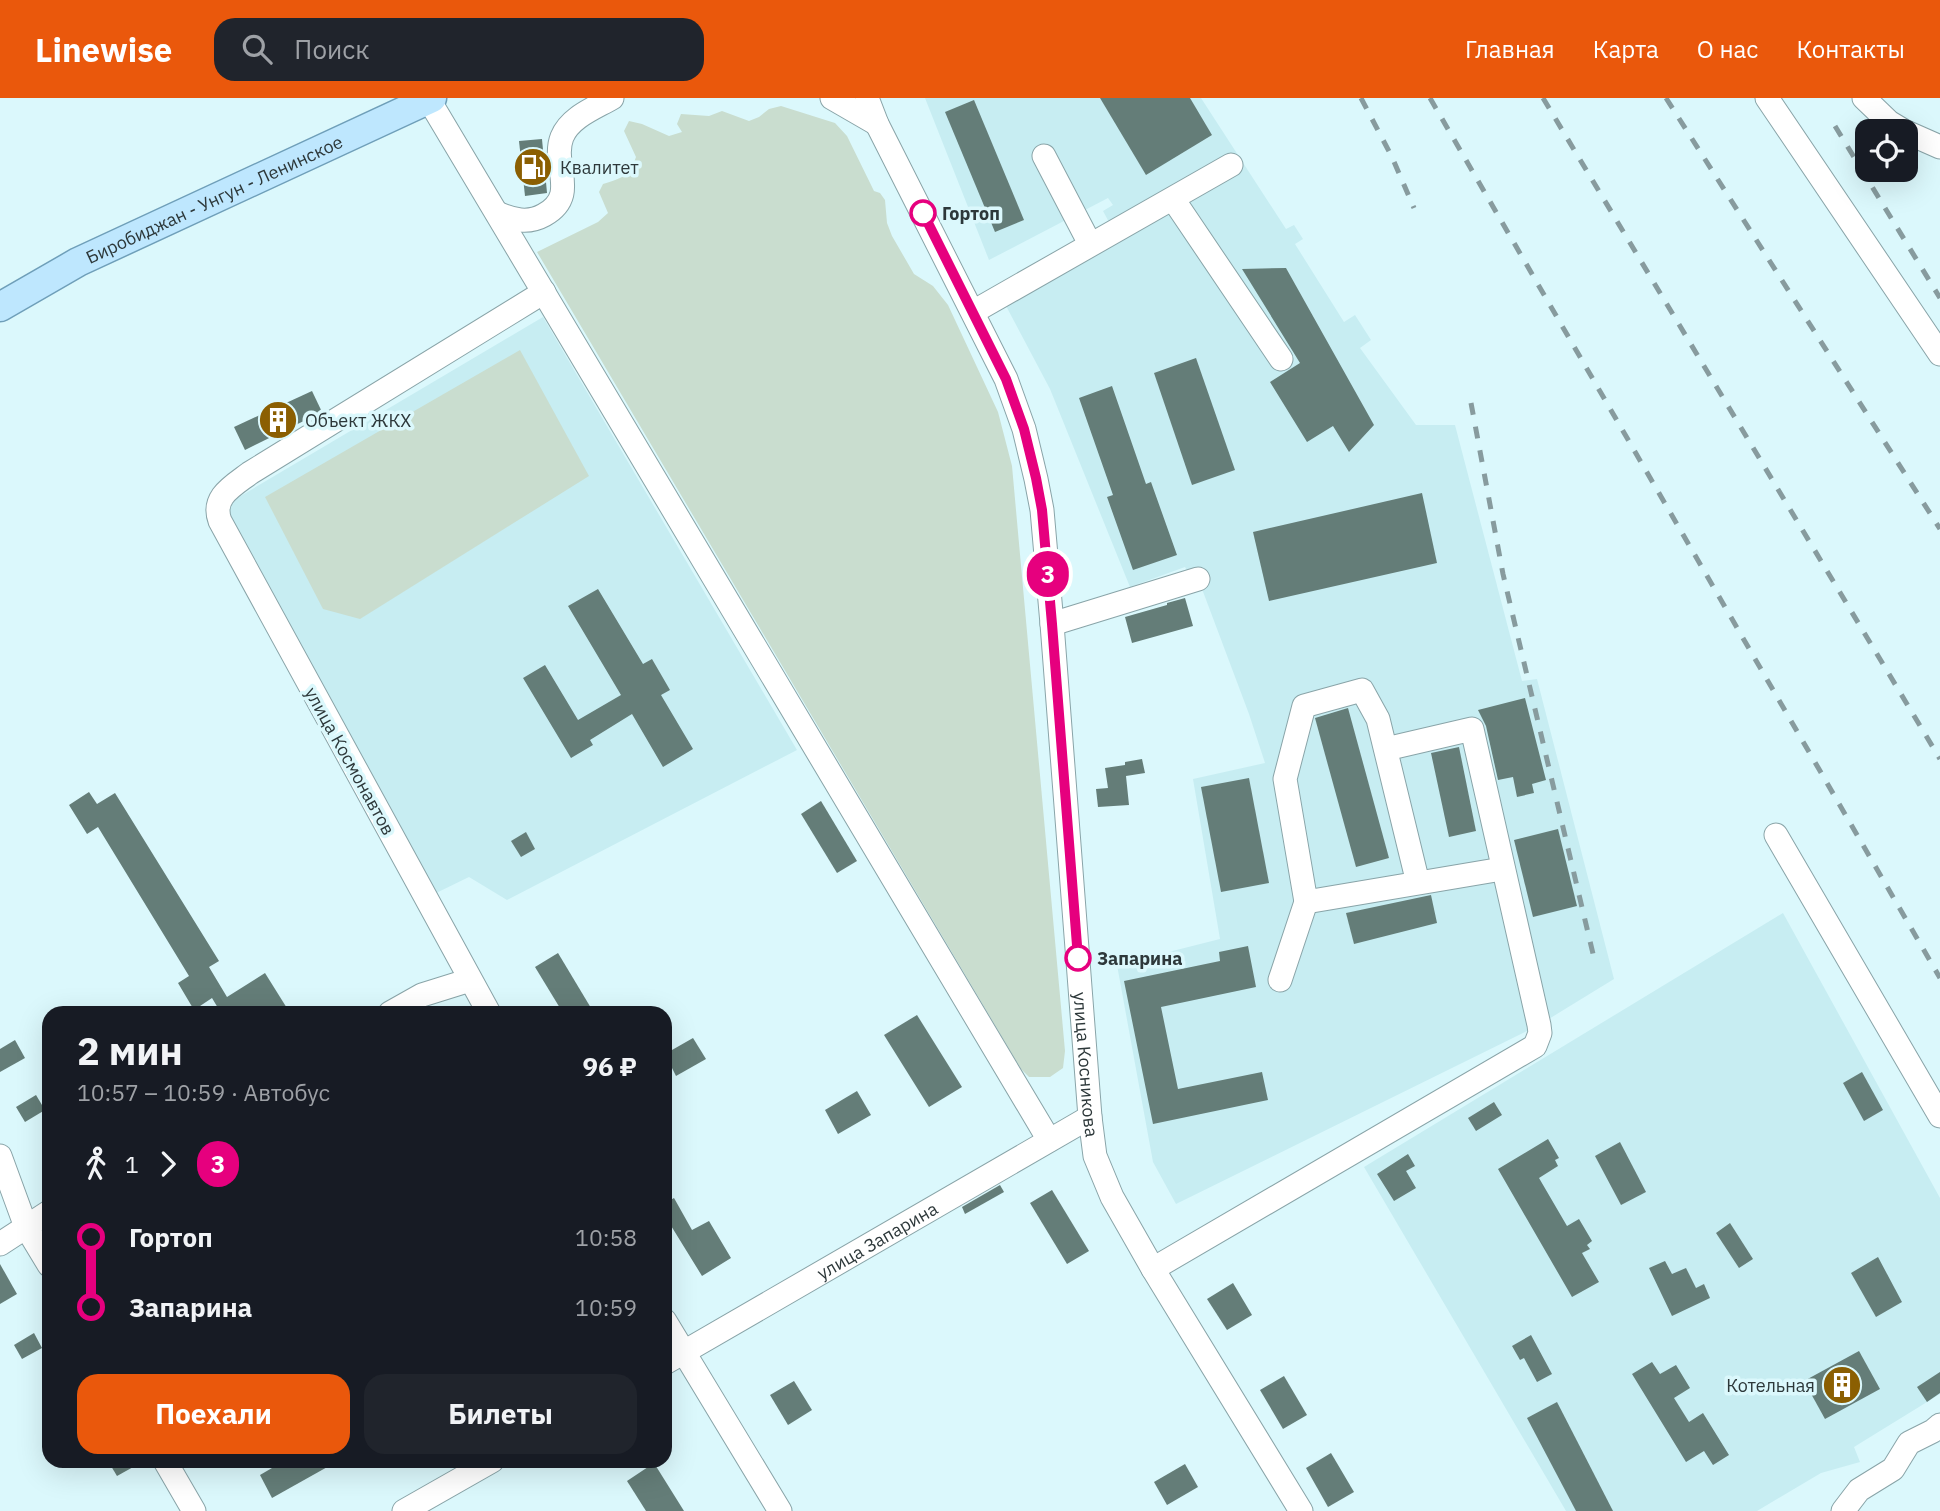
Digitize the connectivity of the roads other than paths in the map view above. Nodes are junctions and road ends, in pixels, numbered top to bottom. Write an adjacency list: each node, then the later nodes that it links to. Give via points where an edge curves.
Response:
1 (612, 98): 15 (street, via 565,130 560,145 563,192 551,211 522,221)
2 (832, 98): 9 (street)
3 (867, 98): 9 (street, улица Косникова)
4 (879, 98): 9 (street)
5 (1767, 98): 20 (street)
6 (1864, 98): 8 (street)
7 (431, 99): 15 (street); 18 (main road, Биробиджан - Унгун - Ленинское, via 78,262)
8 (1886, 119)
9 (877, 124): 19 (street, улица Косникова)
10 (1918, 138): 11 (street)
11 (1940, 147)
12 (1044, 156): 16 (street)
13 (1231, 165): 14 (street)
14 (1173, 199): 16 (street); 21 (street)
15 (497, 213): 17 (street)
16 (1090, 244): 19 (street)
17 (544, 292): 29 (street, улица Космонавтов, via 250,472 216,507); 35 (street)
18 (0, 307)
19 (973, 312): 23 (street, улица Косникова, via 1024,429 1042,510)
20 (1940, 354)
21 (1281, 359)
22 (1198, 579): 23 (street)
23 (1052, 624): 34 (street, улица Косникова)
24 (1386, 748): 26 (street, via 1472,729); 27 (street); 28 (street, via 1363,690 1304,706 1284,779)
25 (1776, 835): 33 (street)
26 (1502, 869): 27 (street); 41 (street, via 1539,1025 1535,1046)
27 (1418, 883): 28 (street)
28 (1306, 902): 30 (street)
29 (470, 980): 31 (street); 32 (street, улица Космонавтов)
30 (1280, 980)
31 (402, 1006)
32 (485, 1006)
33 (1940, 1116)
34 (1090, 1117): 35 (street, улица Запарина); 41 (street, улица Косникова, via 1102,1176)
35 (1049, 1140): 42 (street, улица Запарина)
36 (0, 1156): 38 (street)
37 (42, 1217): 38 (street)
38 (26, 1227): 39 (street); 40 (street)
39 (0, 1244)
40 (42, 1253)
41 (1153, 1269): 46 (street, улица Косникова)
42 (674, 1358): 49 (street)
43 (1940, 1425): 50 (street, via 1909,1443 1892,1469 1859,1490)
44 (169, 1468): 47 (street)
45 (480, 1468): 48 (street)
46 (1298, 1510)
47 (194, 1511)
48 (404, 1511)
49 (780, 1511)
50 (1843, 1511)

